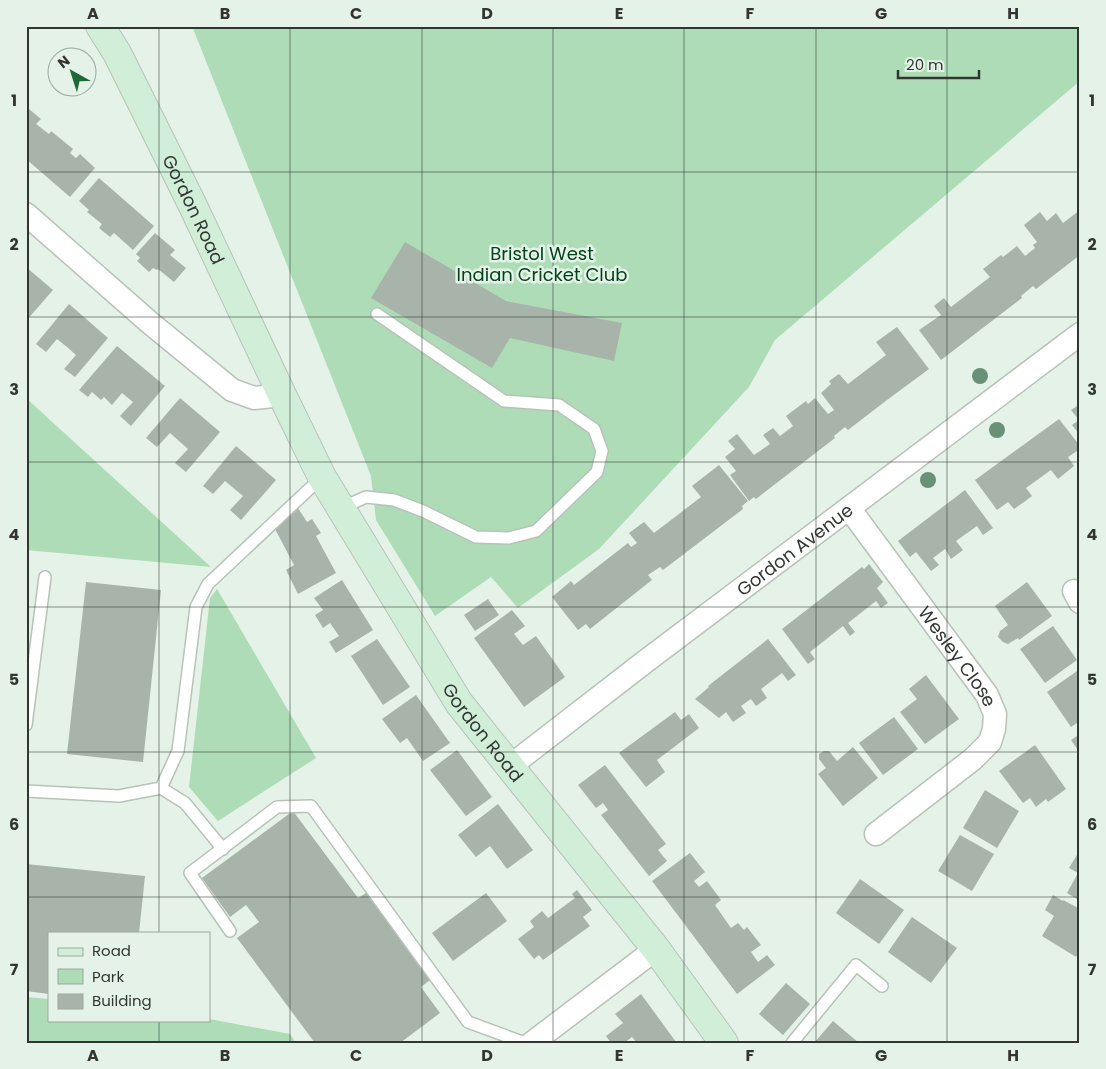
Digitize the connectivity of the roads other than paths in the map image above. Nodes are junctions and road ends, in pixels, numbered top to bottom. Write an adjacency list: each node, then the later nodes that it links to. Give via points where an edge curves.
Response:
1 (100, 26): 5 (main road, Gordon Road, via 117,53 193,206)
2 (26, 214): 5 (street, via 232,390 254,398)
3 (377, 314): 7 (lane, via 504,401 559,406 594,429 602,451 597,472 536,531 509,538 476,537 394,500 366,497)
4 (1080, 334): 8 (street, Gordon Avenue)
5 (282, 395): 6 (main road, Gordon Road)
6 (322, 477): 7 (main road, Gordon Road); 12 (lane, via 208,584 196,607 178,751)
7 (341, 508): 11 (main road, Gordon Road, via 459,703)
8 (849, 508): 11 (street, Gordon Avenue); 14 (street, Wesley Close, via 987,694 995,714 990,742 973,759)
9 (45, 577): 10 (lane)
10 (26, 725)
11 (509, 767): 17 (main road, Gordon Road)
12 (161, 788): 13 (lane, via 119,796); 15 (lane, via 185,803)
13 (26, 791)
14 (876, 834)
15 (223, 849): 16 (lane, via 190,873); 19 (lane, via 277,807 310,806 468,1022)
16 (230, 931)
17 (656, 949): 20 (street); 21 (main road, Gordon Road)
18 (882, 986): 22 (lane, via 856,965)
19 (526, 1043)
20 (532, 1043)
21 (724, 1043)
22 (792, 1043)

